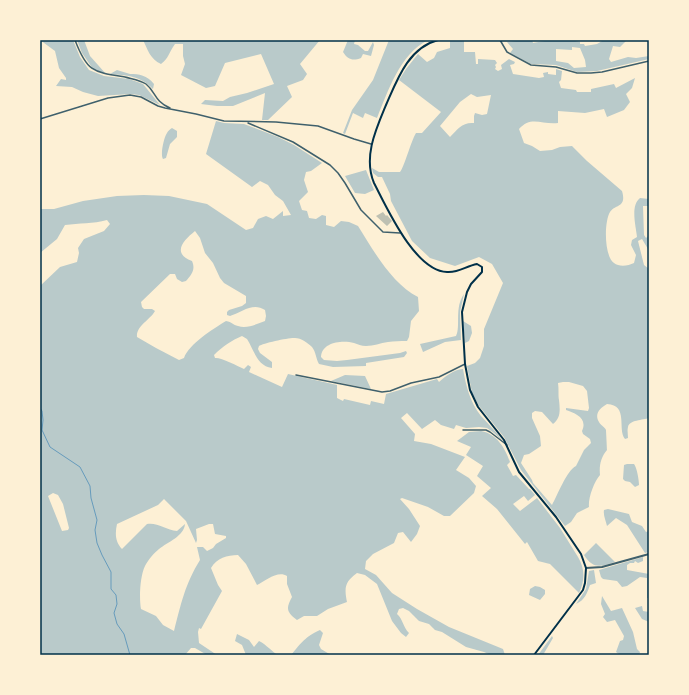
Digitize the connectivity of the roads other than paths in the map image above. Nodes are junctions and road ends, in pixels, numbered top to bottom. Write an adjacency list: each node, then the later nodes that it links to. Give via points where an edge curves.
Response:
1 (75, 40): 5 (street, via 81,55 93,71 141,81 151,89 161,103)
2 (438, 40): 8 (main road, via 423,46 400,73)
3 (500, 40): 4 (street, via 507,52 531,65 556,67 577,73 602,72)
4 (649, 61)
5 (173, 110): 6 (street, via 137,96 122,96); 7 (street, via 224,121)
6 (40, 119)
7 (246, 122): 8 (street, via 318,126); 9 (street, via 293,142 330,165 345,182 361,210 383,232)
8 (372, 144): 9 (main road, via 372,178)
9 (402, 233): 10 (main road, via 417,255 439,271 459,271 477,264 482,267 482,272 469,288 462,308)
10 (465, 364): 11 (street, via 439,378 382,392); 13 (main road, via 474,401)
11 (296, 375)
12 (463, 430): 13 (street, via 486,430)
13 (506, 445): 15 (main road, via 519,472 560,523)
14 (649, 554): 15 (street, via 602,567)
15 (586, 568): 16 (main road, via 583,590)
16 (534, 655)

